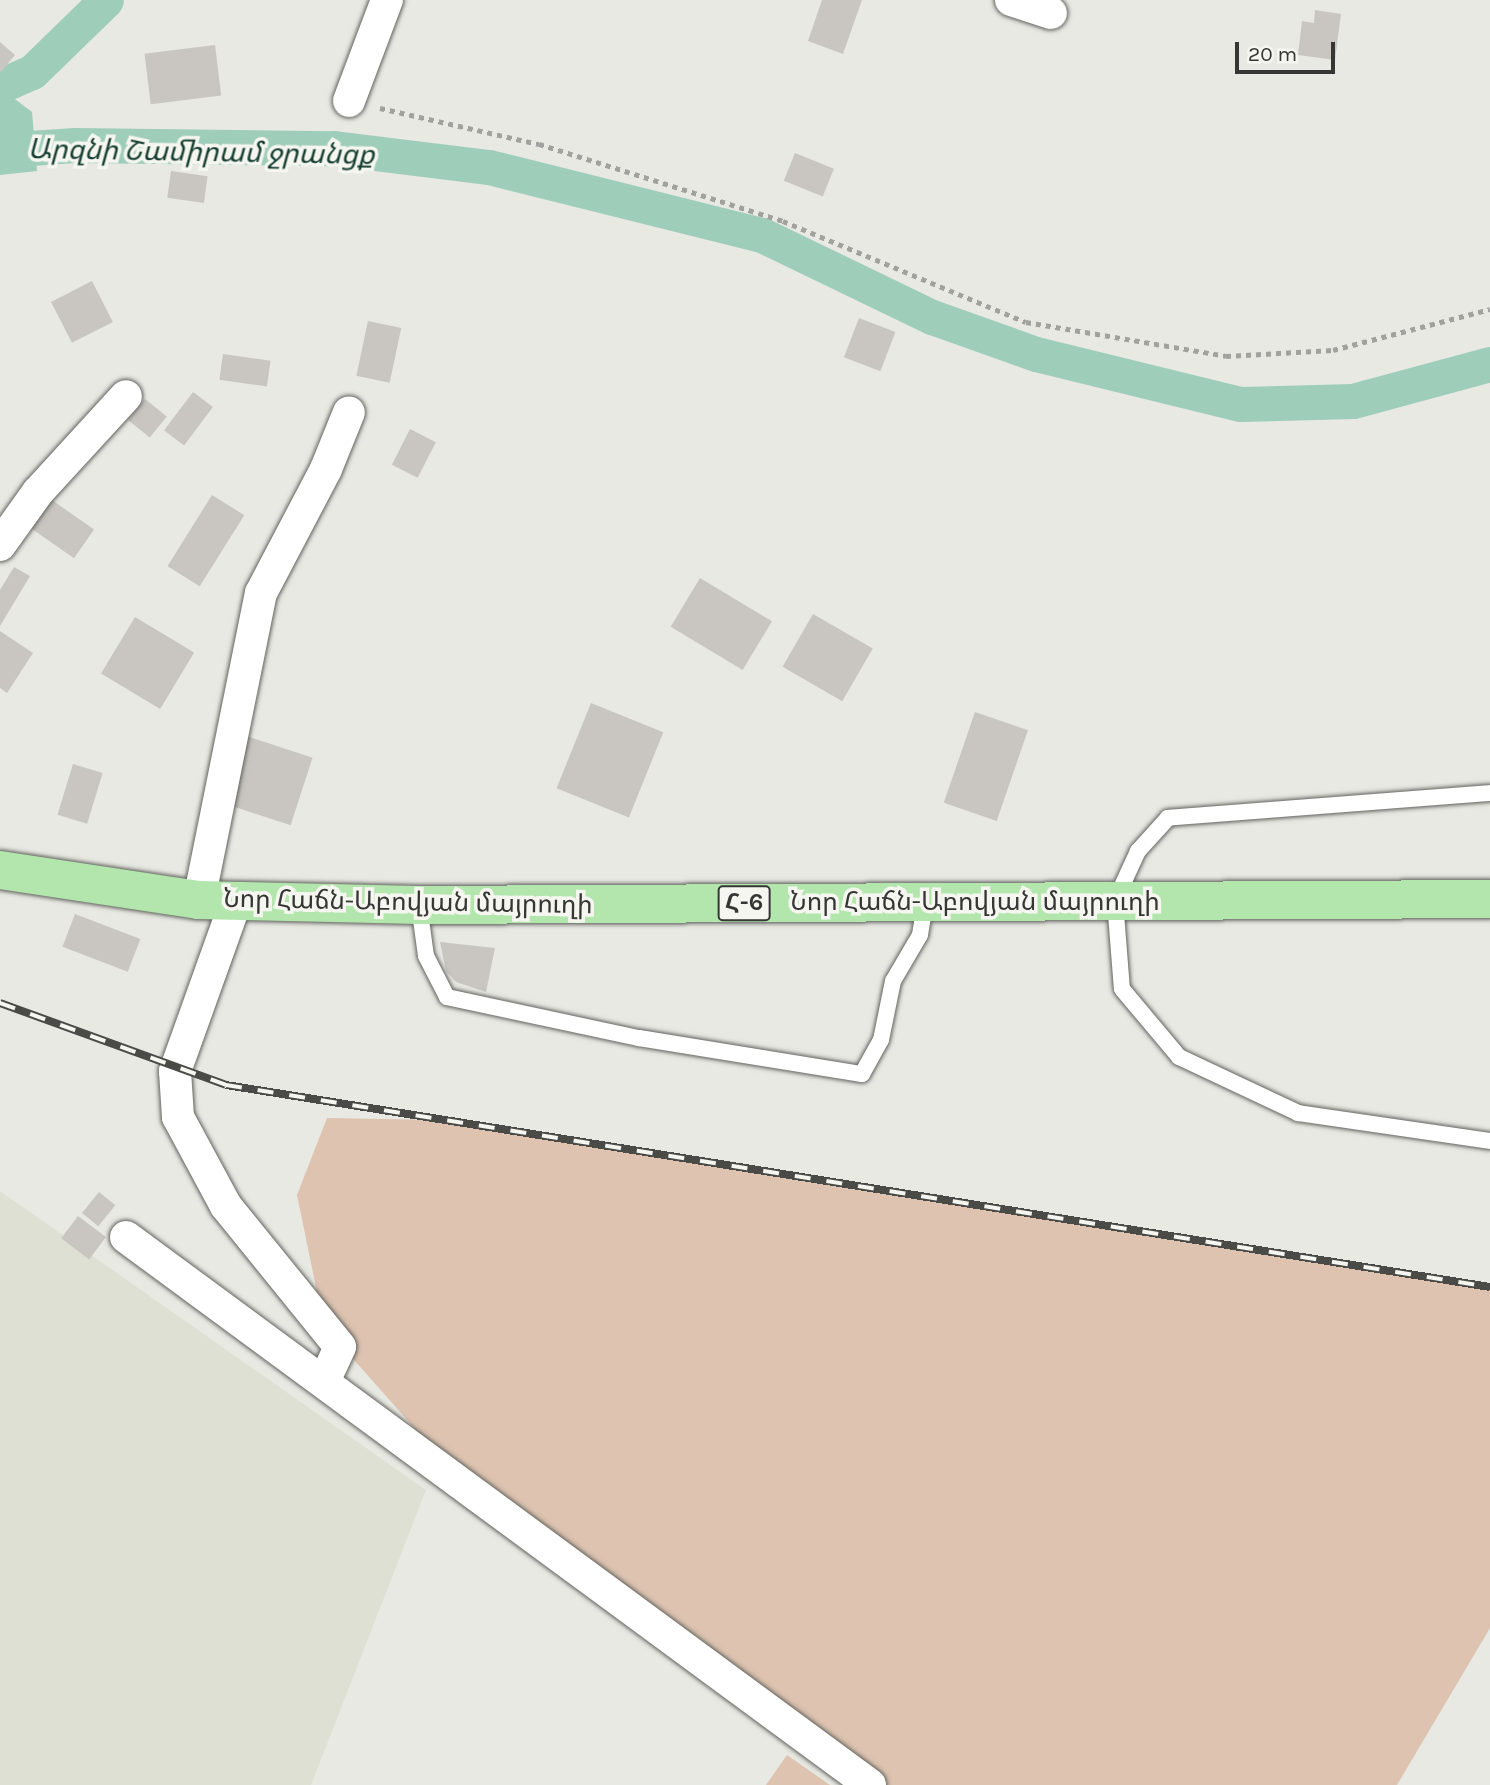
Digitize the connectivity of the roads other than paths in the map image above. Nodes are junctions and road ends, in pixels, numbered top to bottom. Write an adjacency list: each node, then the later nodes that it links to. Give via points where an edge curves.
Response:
1 (387, 0): 4 (street)
2 (1011, 0): 3 (street)
3 (1051, 13)
4 (349, 101)
5 (126, 396): 7 (street, via 38,492)
6 (349, 412): 11 (street, via 326,469 261,593)
7 (0, 545)
8 (1490, 793): 12 (lane, via 1168,818 1139,851)
9 (0, 870): 11 (main road, Նոր Հաճն-Աբովյան մայրուղի / Հ-6)
10 (1490, 899): 12 (main road, Նոր Հաճն-Աբովյան մայրուղի / Հ-6)
11 (217, 900): 14 (main road, Նոր Հաճն-Աբովյան մայրուղի / Հ-6); 17 (street, via 175,1071 178,1117 226,1206 340,1348)
12 (1115, 901): 13 (main road, Նոր Հաճն-Աբովյան մայրուղի / Հ-6); 15 (lane, via 1122,989 1179,1057 1298,1113)
13 (926, 902): 14 (main road, Նոր Հաճն-Աբովյան մայրուղի / Հ-6); 14 (lane, via 920,935 893,981 881,1040 862,1074 639,1038 447,997 426,957)
14 (419, 905)
15 (1490, 1141)
16 (126, 1237): 17 (street)
17 (324, 1381): 18 (street)
18 (870, 1785)

